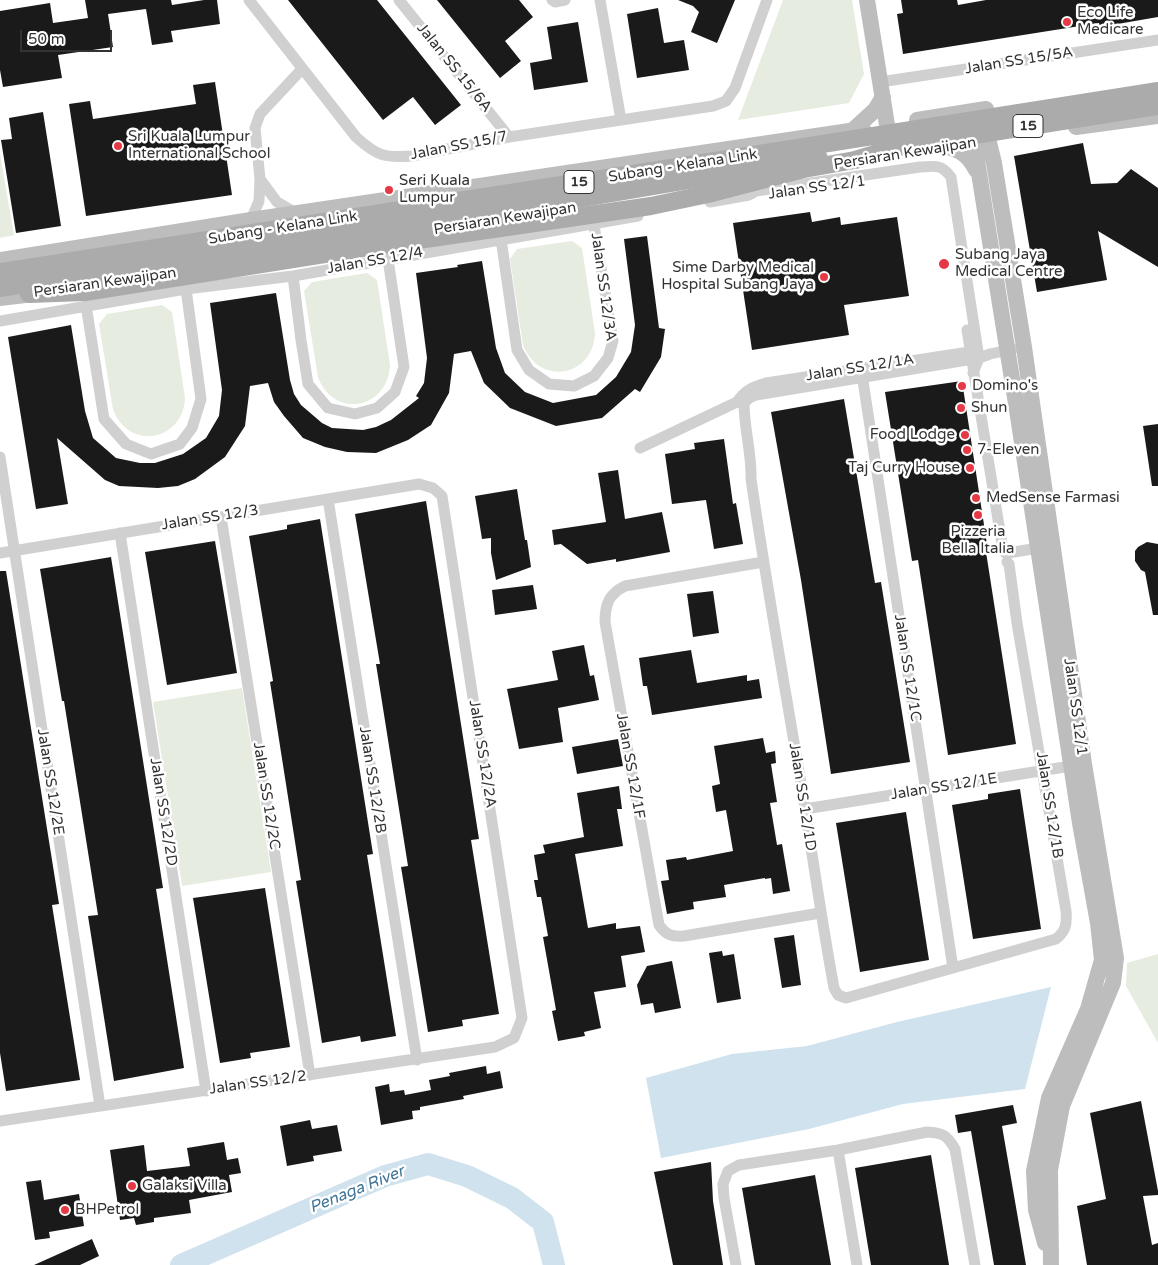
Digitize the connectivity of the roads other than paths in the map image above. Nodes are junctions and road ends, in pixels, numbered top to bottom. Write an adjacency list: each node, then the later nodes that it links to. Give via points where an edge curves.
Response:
1 (249, 0): 9 (street, Jalan SS 15/7)
2 (399, 0): 20 (street, Jalan SS 15/6A)
3 (552, 0): 4 (street)
4 (565, 0)
5 (600, 0): 16 (street)
6 (767, 0): 16 (street, via 735,88 726,101 713,106)
7 (867, 0): 11 (main road)
8 (1158, 40): 11 (street, Jalan SS 15/5A)
9 (302, 69): 20 (street, Jalan SS 15/7, via 356,137 380,155 412,156); 25 (street, via 260,114 255,128)
10 (1158, 85): 14 (main road, Persiaran Kewajipan)
11 (881, 90): 17 (main road); 18 (main road, via 875,110)
12 (1158, 91): 35 (main road, Subang - Kelana Link / 15, bridge)
13 (1158, 106): 22 (main road, 15, bridge)
14 (981, 113): 17 (main road, Persiaran Kewajipan); 19 (main road, via 844,137); 21 (main road, via 985,124)
15 (1158, 116): 21 (main road, Persiaran Kewajipan)
16 (621, 120): 20 (street, Jalan SS 15/7)
17 (887, 125): 18 (main road, Persiaran Kewajipan)
18 (852, 131): 19 (main road, Persiaran Kewajipan)
19 (818, 136): 28 (main road, Persiaran Kewajipan)
20 (509, 137)
21 (981, 141): 23 (main road, Persiaran Kewajipan); 24 (main road, Jalan SS 12/1); 43 (main road, Jalan SS 12/1)
22 (899, 147): 37 (main road, Subang - Kelana Link / 15, bridge, via 489,214); 39 (main road, bridge, via 651,206 85,292)
23 (946, 147): 24 (main road, via 965,154); 27 (main road, Persiaran Kewajipan)
24 (979, 177): 44 (main road, Jalan SS 12/1)
25 (260, 180): 28 (street, via 277,202); 29 (street, via 259,202)
26 (749, 195): 30 (street, Jalan SS 12/4); 45 (street, Jalan SS 12/1, via 756,191 920,167 944,168 950,177)
27 (566, 209): 31 (street); 39 (main road, Persiaran Kewajipan, via 153,277)
28 (296, 213): 29 (main road, Persiaran Kewajipan)
29 (251, 220): 34 (main road, Persiaran Kewajipan)
30 (594, 225): 31 (street, Jalan SS 12/4); 32 (street, Jalan SS 12/3A, via 613,341 608,358 594,376 574,386 549,384 528,370 517,350)
31 (570, 228): 32 (street, Jalan SS 12/4)
32 (501, 239): 33 (street, Jalan SS 12/4)
33 (388, 259): 36 (street, Jalan SS 12/4); 36 (street, via 404,367 396,392 377,408 355,414 328,408 308,384)
34 (0, 260)
35 (0, 272)
36 (293, 276): 38 (street, Jalan SS 12/4)
37 (0, 288)
38 (186, 290): 41 (street, Jalan SS 12/4); 41 (street, via 202,399 192,428 180,444 151,454 126,444 104,418)
39 (28, 294): 40 (main road, Persiaran Kewajipan)
40 (0, 298)
41 (86, 305): 42 (street, Jalan SS 12/4)
42 (0, 321)
43 (1024, 347): 44 (street, Jalan SS 12/1A); 54 (main road, Jalan SS 12/1)
44 (1007, 350): 45 (street, Jalan SS 12/1A); 54 (main road, Jalan SS 12/1)
45 (974, 355): 46 (street, Jalan SS 12/1A); 54 (street, via 973,373 1003,550 1008,553)
46 (862, 373): 47 (street, Jalan SS 12/1A, via 756,395); 61 (street, Jalan SS 12/1C)
47 (741, 402): 48 (street, Jalan SS 12/1A); 57 (street, Jalan SS 12/1D, via 737,412)
48 (640, 448)
49 (0, 457): 55 (street, Jalan SS 12/2E)
50 (420, 484): 51 (street, Jalan SS 12/3); 65 (street, Jalan SS 12/2A, via 433,488 442,496 522,1018)
51 (328, 499): 52 (street, Jalan SS 12/3); 66 (street, Jalan SS 12/2B)
52 (221, 516): 53 (street, Jalan SS 12/3); 67 (street, Jalan SS 12/2C)
53 (120, 533): 55 (street, Jalan SS 12/3); 68 (street, Jalan SS 12/2D)
54 (1045, 547): 59 (main road, Jalan SS 12/1)
55 (14, 550): 56 (street, Jalan SS 12/3); 69 (street, Jalan SS 12/2E)
56 (0, 553)
57 (763, 562): 62 (street, Jalan SS 12/1D); 63 (street, Jalan SS 12/1F, via 625,586 608,599 605,622 659,925 674,937)
58 (1007, 562): 60 (street, Jalan SS 12/1B)
59 (1077, 765): 60 (street, Jalan SS 12/1E); 75 (main road, Jalan SS 12/1, via 1116,958 1114,983 1062,1106 1050,1170)
60 (1043, 770): 61 (street, Jalan SS 12/1E); 64 (street, Jalan SS 12/1B, via 1066,911 1063,933 1056,939)
61 (926, 790): 62 (street, Jalan SS 12/1E); 64 (street, Jalan SS 12/1C)
62 (805, 809): 63 (street, Jalan SS 12/1D)
63 (820, 913): 64 (street, Jalan SS 12/1D, via 838,995 846,998)
64 (953, 968)
65 (514, 1038): 66 (street, Jalan SS 12/2, via 496,1047)
66 (416, 1060): 67 (street, Jalan SS 12/2)
67 (310, 1075): 68 (street, Jalan SS 12/2)
68 (206, 1091): 69 (street, Jalan SS 12/2)
69 (100, 1106): 70 (street, Jalan SS 12/2)
70 (0, 1121)
71 (838, 1150): 72 (street, via 738,1165 728,1171 723,1184 724,1198); 73 (street); 74 (street, via 927,1132 949,1138 955,1149)
72 (736, 1265)
73 (857, 1265)
74 (975, 1265)
75 (1051, 1265)

